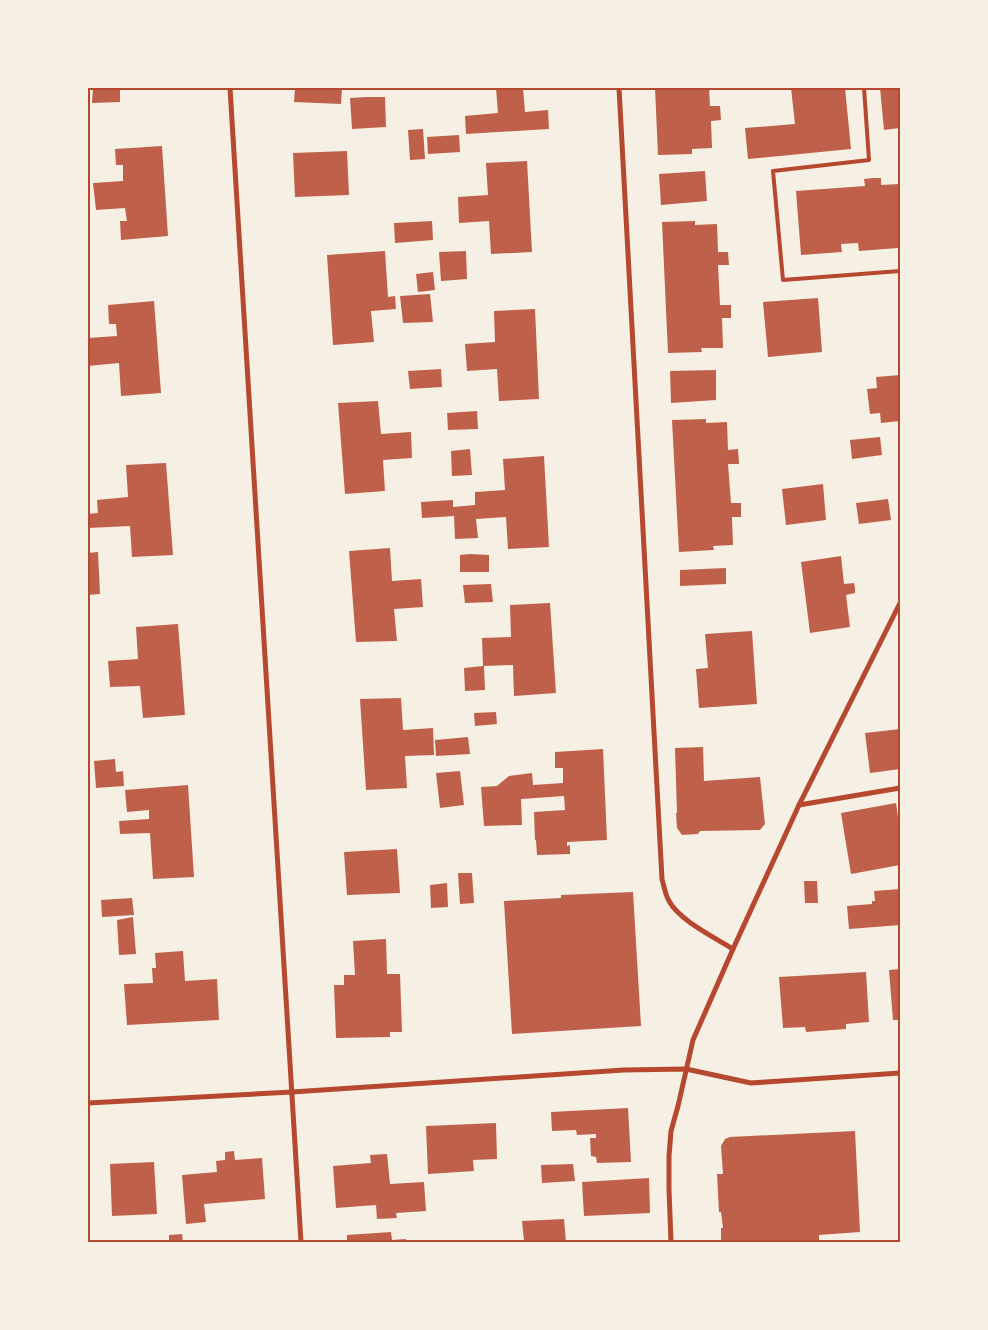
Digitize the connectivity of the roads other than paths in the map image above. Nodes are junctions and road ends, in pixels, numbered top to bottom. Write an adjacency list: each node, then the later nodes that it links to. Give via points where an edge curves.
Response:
1 (230, 88): 11 (street)
2 (619, 88): 8 (street, via 662,879 669,901 686,920)
3 (864, 88): 4 (lane, via 870,160 773,171 783,280)
4 (900, 271)
5 (900, 603): 7 (street)
6 (900, 788): 7 (street)
7 (799, 804): 8 (street)
8 (733, 949): 9 (street, via 693,1040)
9 (686, 1069): 10 (street, via 751,1083); 11 (street, via 624,1070); 14 (street, via 670,1131)
10 (900, 1073)
11 (292, 1092): 12 (street); 13 (street)
12 (88, 1103)
13 (301, 1242)
14 (671, 1242)

